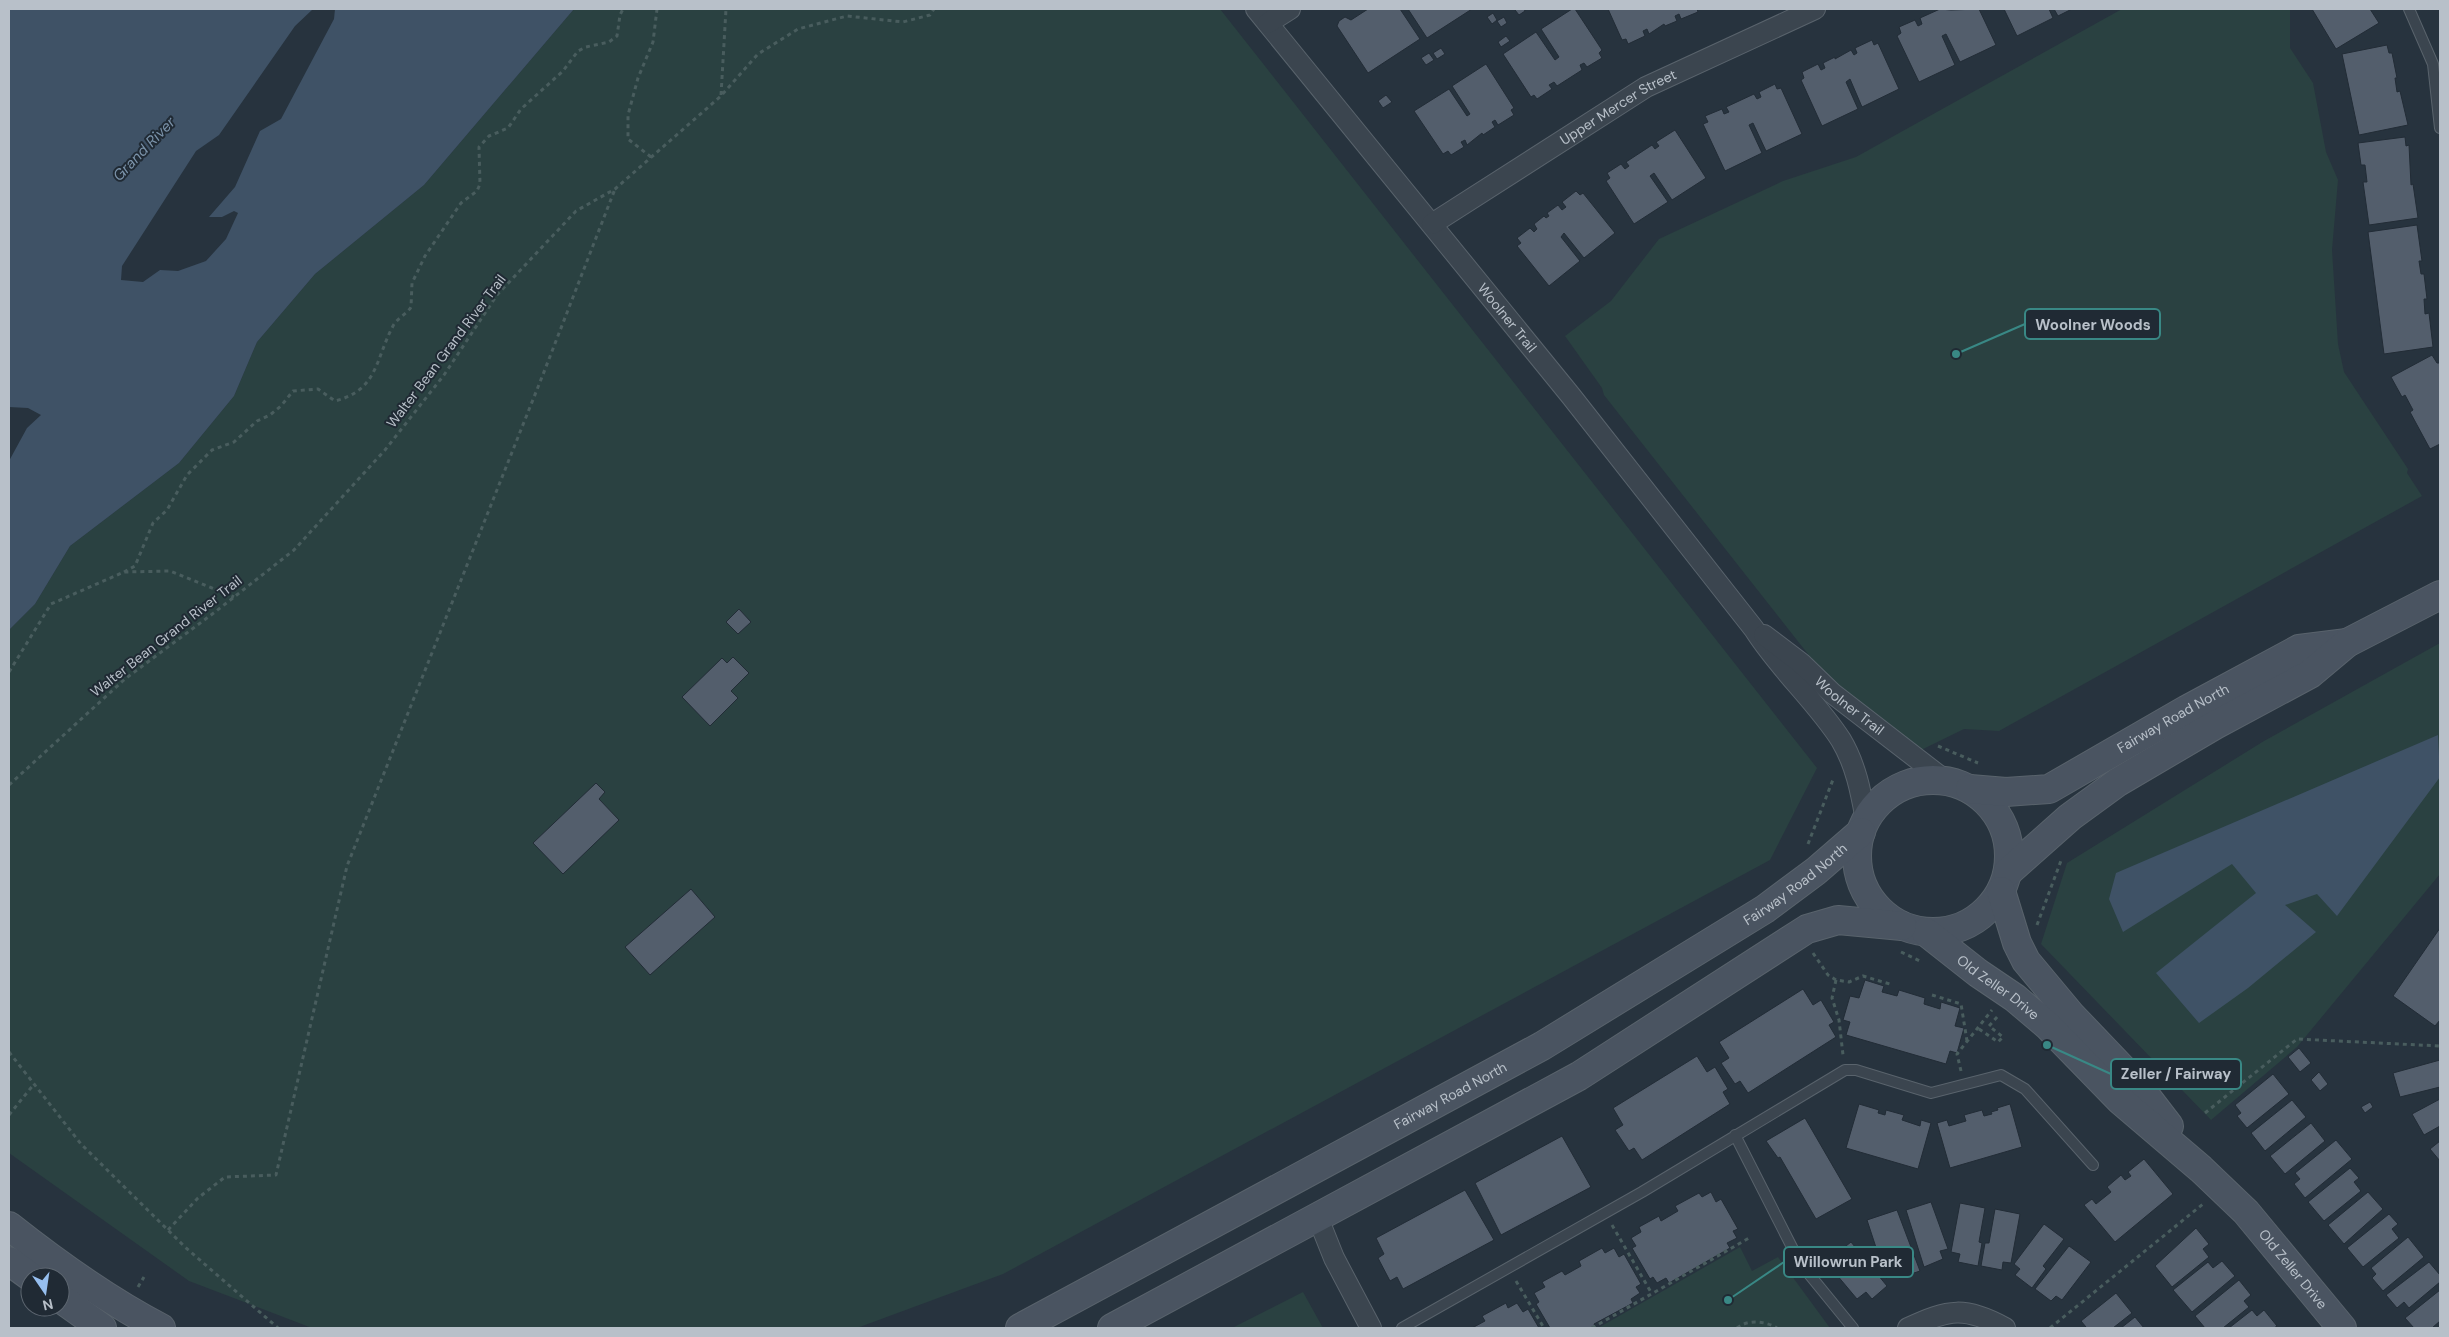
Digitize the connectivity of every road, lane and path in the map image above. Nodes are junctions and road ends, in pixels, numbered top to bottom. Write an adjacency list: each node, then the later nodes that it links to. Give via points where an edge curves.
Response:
1 (623, 9): 14 (path, via 617,36 609,42 578,52 563,71 522,109 508,128 489,136 479,148 480,184 461,203 425,256 412,282 412,307 394,323 368,384 335,401 318,389 293,391 282,406 256,421 234,442 212,450 187,475 167,510 153,523 135,566)
2 (657, 9): 11 (path, via 653,42 628,114 628,139)
3 (726, 9): 9 (path)
4 (934, 9): 9 (path, Walter Bean Grand River Trail, via 930,15 903,22 847,16 798,29 758,54)
5 (1290, 9): 8 (street)
6 (1815, 9): 13 (street, Upper Mercer Street, via 1646,87)
7 (2409, 9): 10 (lane, via 2433,64)
8 (1262, 16): 13 (street, Woolner Trail)
9 (721, 96): 11 (path, Walter Bean Grand River Trail)
10 (2440, 128)
11 (651, 157): 12 (path, Walter Bean Grand River Trail)
12 (615, 189): 16 (path, Walter Bean Grand River Trail, via 576,211 510,281 497,295 444,375 385,450 294,550); 54 (path, via 347,866 276,1175 225,1177 198,1198)
13 (1432, 224): 17 (street, Woolner Trail)
14 (124, 572): 16 (path, via 170,571); 19 (path, via 51,604)
15 (2440, 595): 18 (main road, Fairway Road North)
16 (234, 597): 24 (path, Walter Bean Grand River Trail, via 125,679)
17 (1754, 629): 23 (street, Woolner Trail, via 1778,644 1832,693); 25 (street, Woolner Trail, via 1841,740 1852,764)
18 (2346, 643): 23 (main road, Fairway Road North, via 2298,649 2049,788 2006,792); 28 (main road, Fairway Road North, via 2310,674 2215,725 2104,791 2070,817)
19 (9, 672)
20 (1931, 743): 21 (path)
21 (1981, 765)
22 (1838, 768): 26 (path)
23 (1958, 785): 25 (main road, via 1925,780 1900,787 1884,797); 28 (main road, via 1984,799 1996,812 2006,832 2009,853)
24 (9, 786)
25 (1863, 826): 30 (main road, via 1857,861 1864,889 1882,912); 64 (main road, Fairway Road North, via 1816,871 1765,909 1542,1046)
26 (1806, 848)
27 (2062, 857): 29 (path)
28 (2004, 882): 30 (main road, via 1980,916 1960,927); 49 (main road, Old Zeller Drive, via 2017,943 2026,961 2071,1015 2136,1083)
29 (2036, 929)
30 (1909, 936): 32 (path); 49 (main road, Old Zeller Drive, via 1978,973 2015,998 2048,1026 2120,1100); 51 (main road, via 1838,920 1807,929 1580,1076)
31 (1813, 953): 33 (path, via 1828,975)
32 (1926, 964)
33 (1836, 980): 34 (path, via 1849,982 1863,976); 42 (path, via 1832,998 1839,1020)
34 (1893, 985)
35 (1932, 995): 39 (path, via 1961,1004)
36 (2002, 1011): 38 (path, via 1990,1026 2003,1037 1998,1042)
37 (1986, 1018): 38 (path)
38 (1979, 1029): 39 (path)
39 (1967, 1042): 43 (path, via 1957,1054)
40 (2440, 1046): 45 (path, via 2296,1039)
41 (9, 1052): 44 (path)
42 (1845, 1070): 47 (lane); 48 (lane, via 1856,1070 1931,1093 2001,1075 2025,1090)
43 (1962, 1074)
44 (34, 1084): 46 (path); 54 (path, via 81,1144)
45 (2205, 1114)
46 (9, 1115)
47 (1735, 1135): 67 (lane, via 1642,1192); 72 (lane, via 1800,1263)
48 (2093, 1165)
49 (2201, 1169): 76 (main road, Old Zeller Drive, via 2246,1212)
50 (2203, 1204): 75 (path)
51 (1318, 1218): 65 (main road); 66 (street, via 1334,1258)
52 (1612, 1224): 59 (path)
53 (9, 1226): 62 (main road, via 125,1309)
54 (168, 1230): 63 (path)
55 (1749, 1238): 59 (path)
56 (9, 1261): 57 (main road)
57 (20, 1269)
58 (1516, 1280): 68 (path)
59 (1652, 1294): 69 (path)
60 (70, 1305): 61 (main road)
61 (102, 1328)
62 (161, 1328)
63 (278, 1328)
64 (1020, 1328)
65 (1112, 1328)
66 (1371, 1328)
67 (1402, 1328)
68 (1544, 1328)
69 (1592, 1328)
70 (1737, 1328): 71 (path, via 1757,1322)
71 (1777, 1328)
72 (1852, 1328)
73 (1908, 1328): 74 (street, via 1933,1317 1959,1311 1986,1318)
74 (2005, 1328)
75 (2050, 1328)
76 (2342, 1328)

